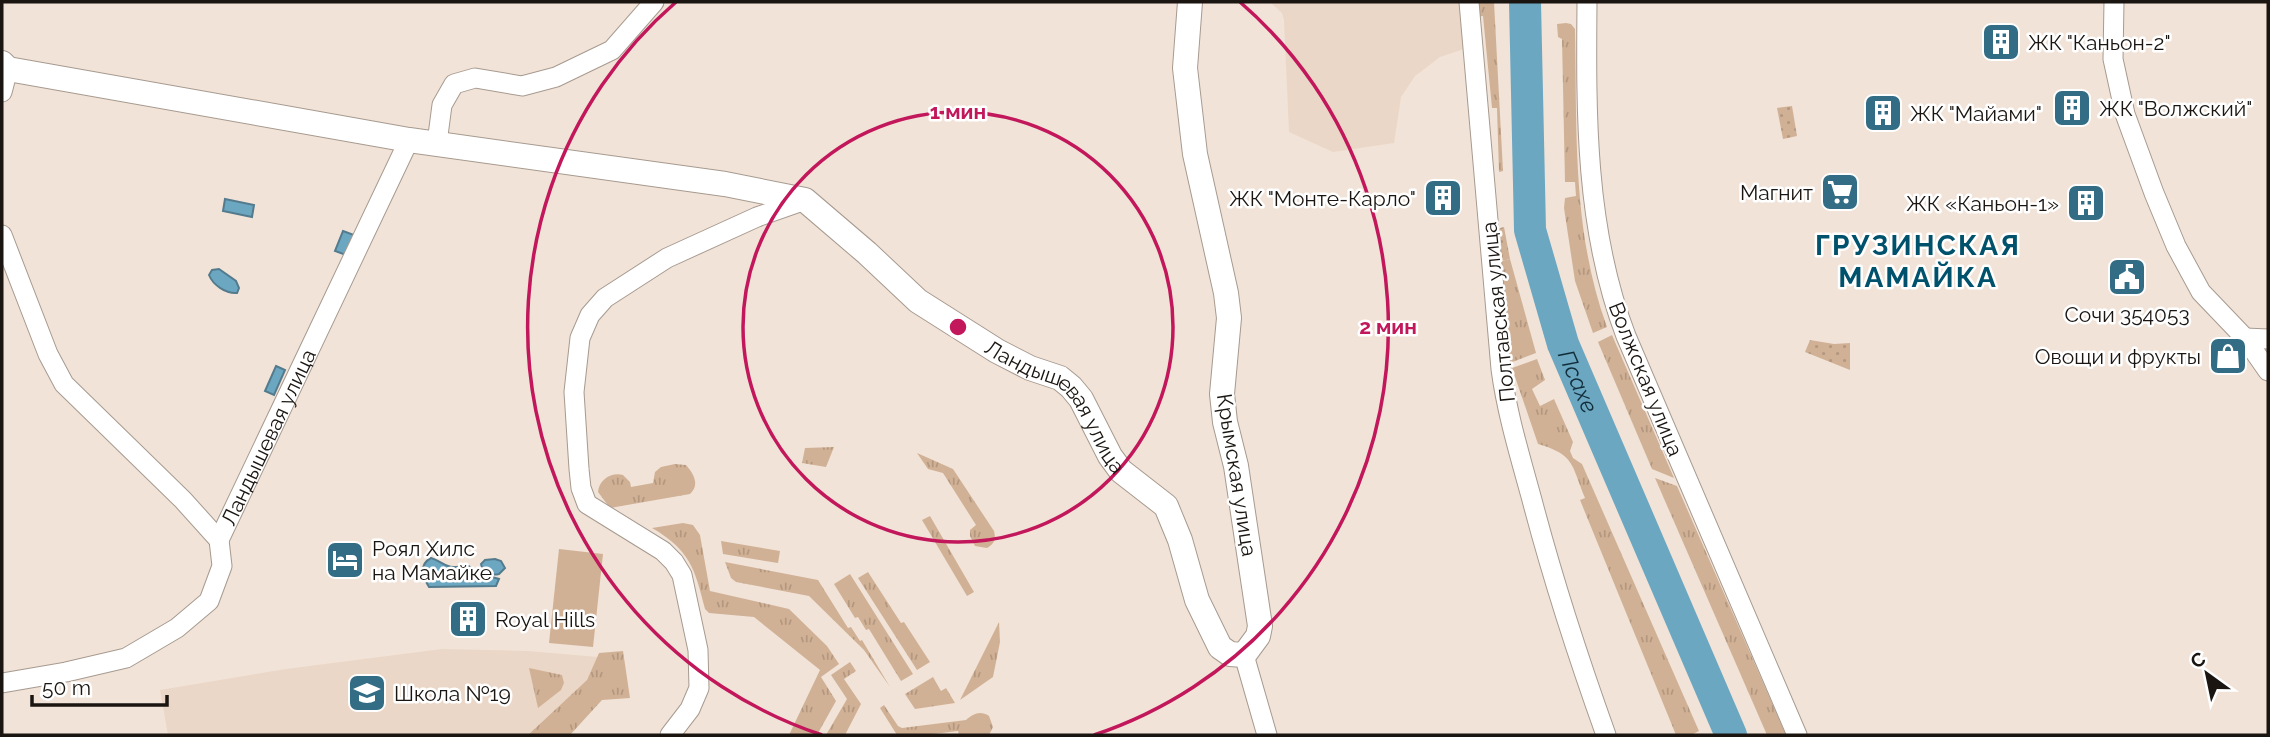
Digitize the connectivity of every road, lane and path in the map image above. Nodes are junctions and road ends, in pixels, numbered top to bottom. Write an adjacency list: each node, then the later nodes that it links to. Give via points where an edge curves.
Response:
1 (654, 2): 8 (street, via 612,50 556,77 522,86 475,78 454,85 442,105)
2 (1190, 2): 15 (street, Крымская улица, via 1185,68 1195,154 1226,293 1229,317 1222,394 1260,626)
3 (1469, 2): 19 (street, Полтавская улица, via 1506,402 1549,565)
4 (1587, 2): 20 (street, Волжская улица, via 1590,174 1612,293 1626,336)
5 (2114, 2): 11 (street, via 2113,59 2125,114 2154,193 2201,292)
6 (4, 75): 7 (street, Ландышевая улица)
7 (409, 140): 8 (street, Ландышевая улица); 14 (street, Ландышевая улица)
8 (437, 143): 9 (street, Ландышевая улица, via 725,184)
9 (805, 200): 15 (street, Ландышевая улица, via 918,300 998,351 1071,387 1121,471 1166,506 1197,600 1220,647); 17 (street, via 667,258 605,299 590,315 580,338 574,392 581,488 587,504 663,551 682,575 698,650 699,688)
10 (2, 235): 14 (street, Ландышевая улица, via 64,384)
11 (2245, 338): 12 (street); 13 (street)
12 (2268, 339)
13 (2268, 371)
14 (219, 540): 16 (street, via 222,566 209,601 177,628 126,657)
15 (1244, 655): 18 (street)
16 (2, 683)
17 (670, 735)
18 (1267, 735)
19 (1606, 735)
20 (1797, 735)

